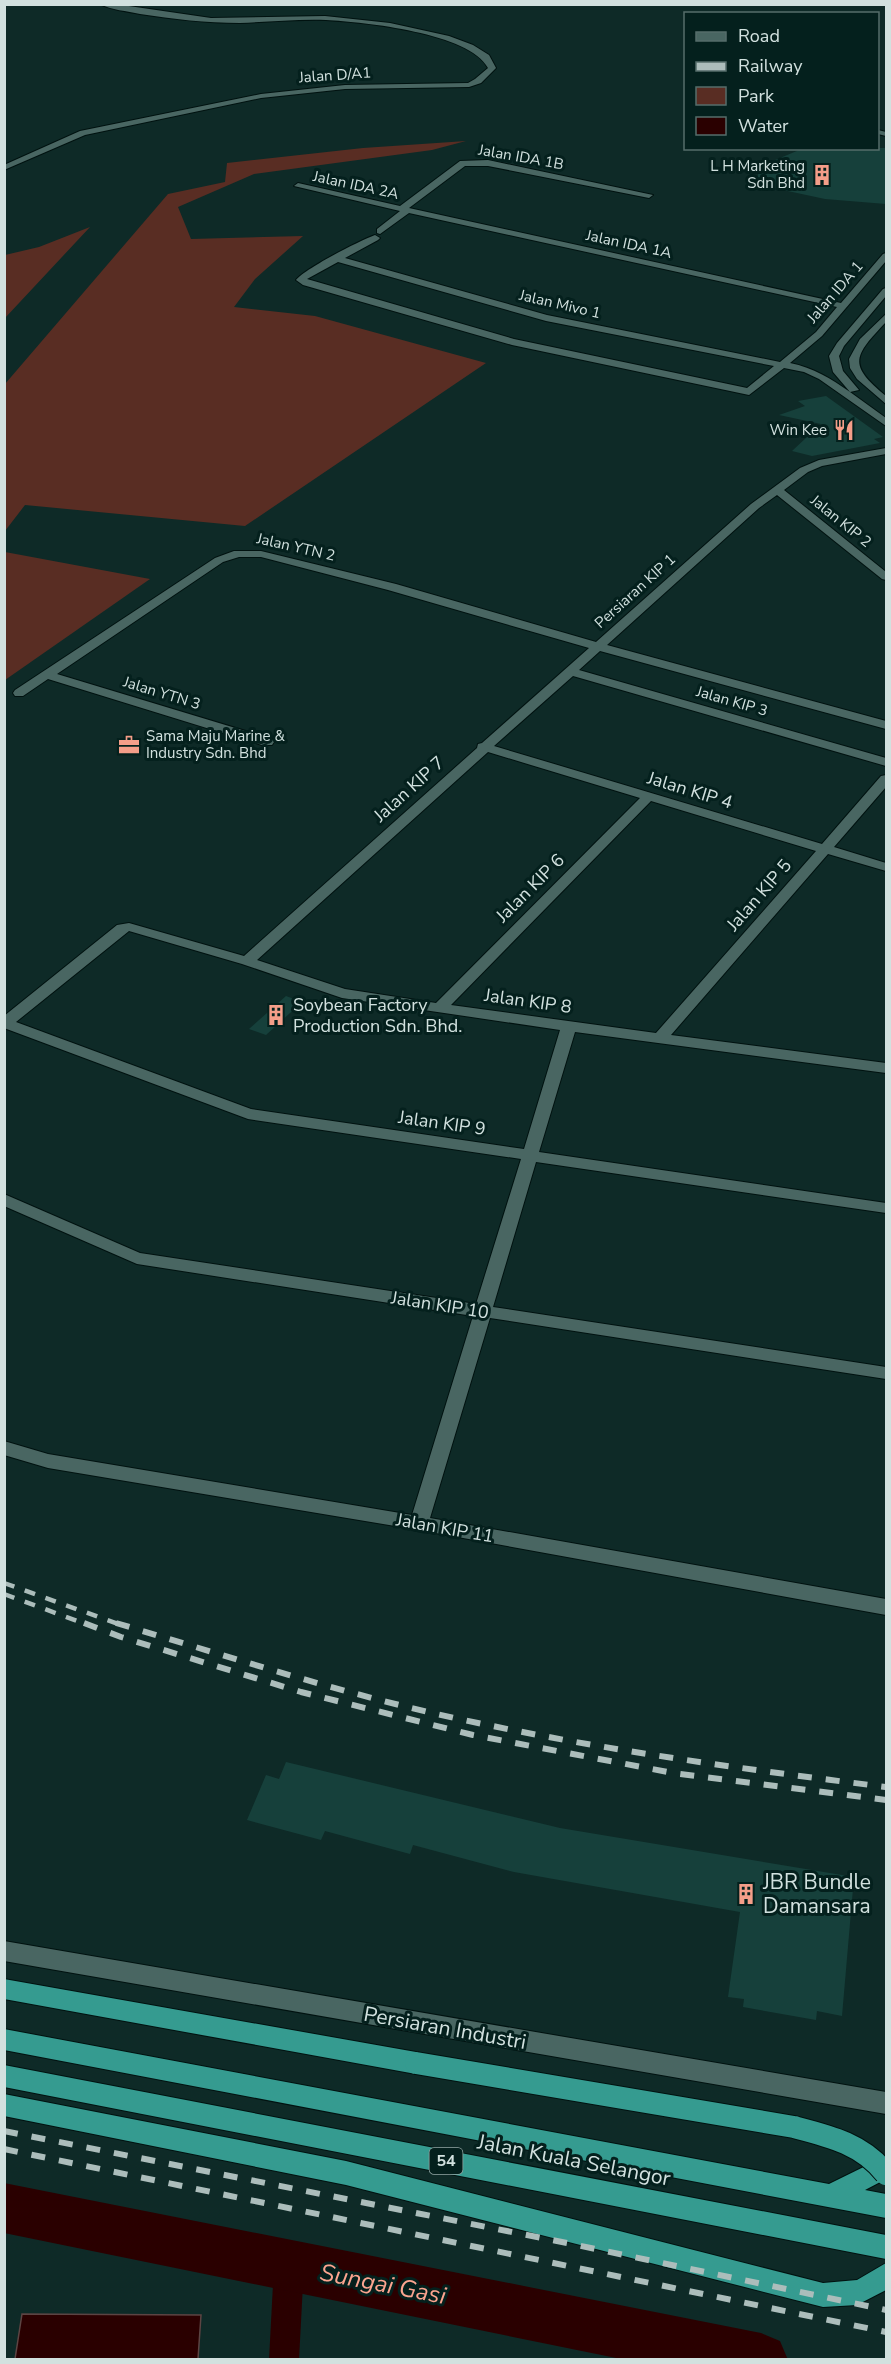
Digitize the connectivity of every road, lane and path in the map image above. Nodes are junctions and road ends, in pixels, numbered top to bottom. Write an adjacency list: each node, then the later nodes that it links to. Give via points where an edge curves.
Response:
1 (103, 4): 2 (street, Jalan D/A1, via 212,20 326,18 381,24 460,43 486,54 492,68 469,85 345,87 249,98 83,133)
2 (4, 168)
3 (298, 186): 5 (street, Jalan IDA 2A)
4 (649, 195): 5 (street, Jalan IDA 1B, via 474,162 463,163)
5 (405, 210): 7 (street, Jalan IDA 1B, via 377,234); 11 (street, Jalan IDA 1A)
6 (886, 256): 8 (street, Jalan IDA 1)
7 (336, 258): 13 (street, Jalan Mivo 1, via 546,318); 16 (street, Jalan IDA 1B, via 302,278 303,282 512,342)
8 (874, 271): 9 (street); 11 (street, Jalan IDA 1)
9 (886, 273)
10 (886, 291): 14 (street, via 840,345 834,356)
11 (843, 306): 13 (street, Jalan IDA 1, via 819,334)
12 (886, 317): 15 (street, via 856,348)
13 (780, 365): 16 (street, Jalan IDA 1); 19 (street, Jalan Mivo 1, via 823,377)
14 (838, 372): 15 (street); 18 (street, via 848,385)
15 (856, 372): 17 (street)
16 (749, 392)
17 (886, 401)
18 (886, 415)
19 (886, 423)
20 (885, 452): 21 (street, Persiaran KIP 1, via 819,463)
21 (777, 489): 22 (street, Jalan KIP 2); 23 (street, Persiaran KIP 1)
22 (886, 577)
23 (598, 646): 24 (street, Jalan KIP 7); 25 (street, Jalan YTN 2, via 400,589 244,552 219,560); 27 (street, Persiaran KIP 1)
24 (569, 671): 29 (street, Jalan KIP 7); 30 (street, Jalan KIP 3)
25 (48, 675): 26 (street, Jalan YTN 2); 28 (street, Jalan YTN 3)
26 (19, 693)
27 (886, 725)
28 (267, 742)
29 (483, 747): 32 (street, Jalan KIP 4); 35 (street, Jalan KIP 7)
30 (886, 762)
31 (886, 779): 33 (street, Jalan KIP 5)
32 (649, 796): 33 (street, Jalan KIP 4); 36 (street, Jalan KIP 6)
33 (825, 848): 34 (street, Jalan KIP 4); 39 (street, Jalan KIP 5)
34 (886, 867)
35 (247, 961): 36 (street, Jalan KIP 8, via 342,993); 37 (street, Jalan KIP 8, via 138,928 122,928)
36 (439, 1008): 38 (street, Jalan KIP 8)
37 (5, 1024): 41 (street, Jalan KIP 9, via 248,1114)
38 (569, 1026): 39 (street, Jalan KIP 8); 41 (street)
39 (661, 1037): 40 (street, Jalan KIP 8)
40 (886, 1068)
41 (530, 1155): 43 (street, Jalan KIP 9); 44 (street)
42 (4, 1199): 44 (street, Jalan KIP 10, via 136,1258)
43 (886, 1208)
44 (483, 1311): 45 (street, Jalan KIP 10); 47 (street)
45 (886, 1373)
46 (4, 1448): 47 (street, Jalan KIP 11, via 48,1461)
47 (419, 1523): 48 (street, Jalan KIP 11)
48 (886, 1607)
49 (4, 1951): 53 (street, Persiaran Industri)
50 (4, 1989): 56 (highway, bridge, via 803,2129 846,2142 869,2156)
51 (4, 2038): 57 (highway, Jalan Kuala Selangor / 54)
52 (4, 2076): 59 (highway, Jalan Kuala Selangor / 54)
53 (886, 2103)
54 (11, 2106): 60 (highway, via 346,2173 823,2295 843,2297 870,2289)
55 (886, 2167): 57 (highway)
56 (886, 2174)
57 (830, 2196): 58 (highway, Jalan Kuala Selangor / 54)
58 (886, 2206)
59 (886, 2247)
60 (886, 2275)

